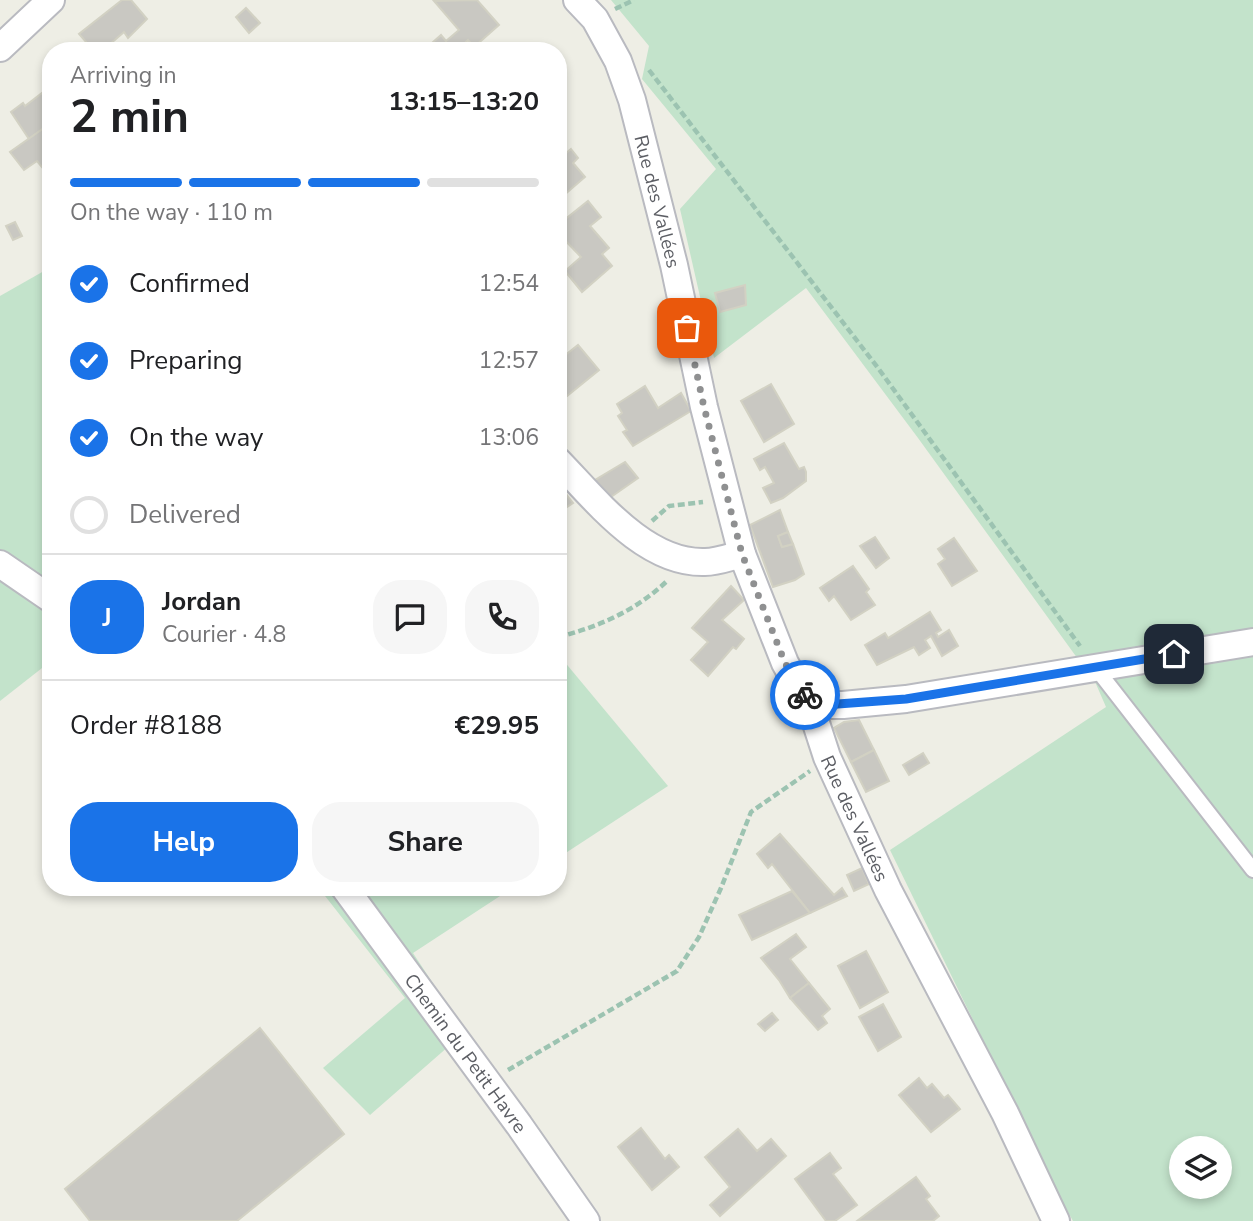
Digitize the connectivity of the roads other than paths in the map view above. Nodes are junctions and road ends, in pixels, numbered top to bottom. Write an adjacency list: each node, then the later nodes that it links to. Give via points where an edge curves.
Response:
1 (51, 0): 3 (street)
2 (577, 0): 5 (street, Rue des Vallées, via 595,19 632,100)
3 (0, 48)
4 (567, 470): 5 (street, via 629,532 663,553 706,562)
5 (742, 554): 10 (street, Rue des Vallées, via 785,663)
6 (0, 564): 7 (street)
7 (42, 593)
8 (1253, 642): 9 (street)
9 (1095, 667): 10 (street, via 906,699 843,705); 11 (lane)
10 (811, 701): 14 (street, Rue des Vallées, via 827,757 888,890 1005,1112)
11 (1253, 870)
12 (351, 896): 13 (street, Chemin du Petit Havre)
13 (586, 1221)
14 (1056, 1221)

